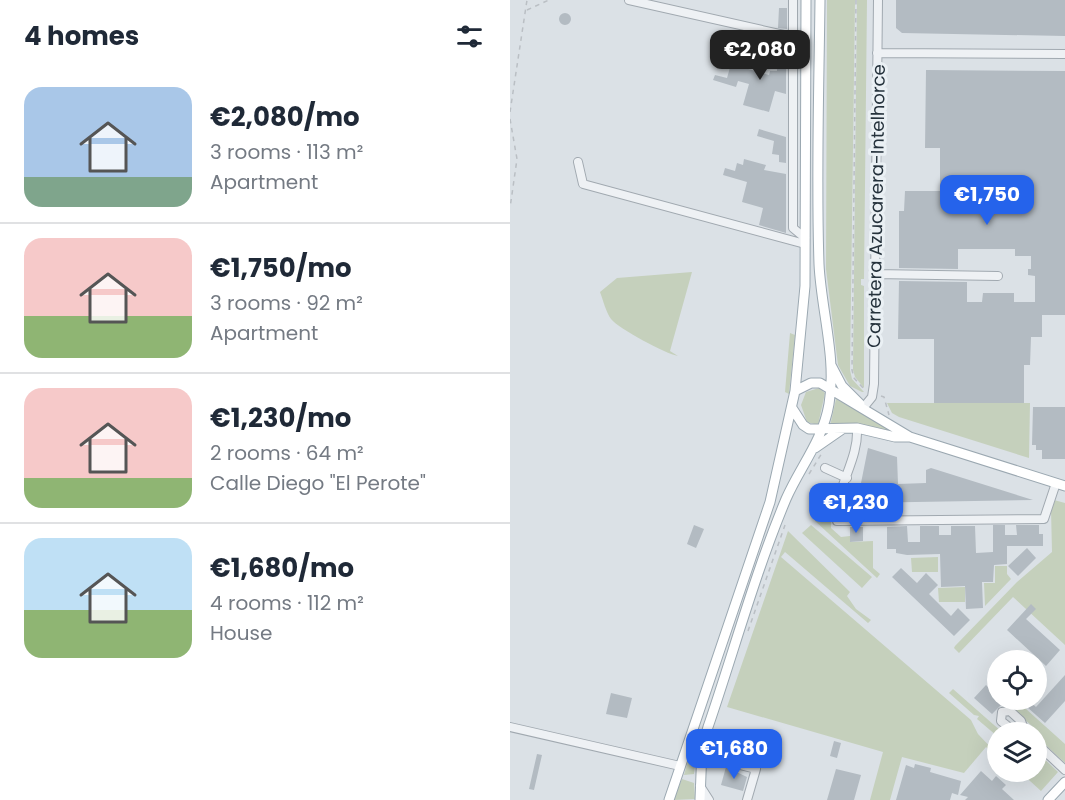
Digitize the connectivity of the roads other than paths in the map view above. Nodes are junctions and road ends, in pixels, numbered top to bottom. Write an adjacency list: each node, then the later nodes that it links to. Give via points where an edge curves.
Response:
1 (629, 0): 6 (street)
2 (793, 0): 6 (street)
3 (806, 0): 10 (main road)
4 (820, 0): 13 (main road, via 818,226)
5 (878, 0): 7 (street, Carretera Azucarera-Intelhorce)
6 (793, 37): 10 (street, via 793,228)
7 (877, 53): 8 (street); 11 (street, Carretera Azucarera-Intelhorce)
8 (1065, 54)
9 (578, 162): 10 (street, via 584,184)
10 (805, 241): 15 (main road, via 803,331)
11 (875, 274): 12 (street); 17 (street, Carretera Azucarera-Intelhorce, via 873,393)
12 (998, 276)
13 (829, 363): 14 (main road); 17 (main road, via 842,386)
14 (830, 390): 15 (main road, via 820,383 811,383); 17 (main road); 20 (main road)
15 (795, 391): 16 (main road)
16 (792, 408): 20 (main road, via 802,425); 29 (main road, via 770,502)
17 (863, 408): 21 (main road)
18 (857, 428): 19 (main road); 21 (main road); 24 (street, via 857,446)
19 (842, 429): 20 (main road); 22 (main road)
20 (822, 430): 22 (main road)
21 (909, 437): 25 (main road)
22 (818, 451): 27 (main road, via 786,499)
23 (825, 468): 24 (street)
24 (847, 478): 25 (street, via 836,509 837,521 1044,519)
25 (1061, 485)
26 (510, 727): 29 (street)
27 (702, 748): 32 (main road); 36 (street, via 709,757 756,769)
28 (1047, 753): 30 (street)
29 (680, 766): 33 (main road)
30 (1065, 770)
31 (1065, 782): 37 (main road)
32 (700, 786): 34 (main road); 35 (street)
33 (669, 800)
34 (700, 800)
35 (709, 800)
36 (747, 800)
37 (1048, 800)

